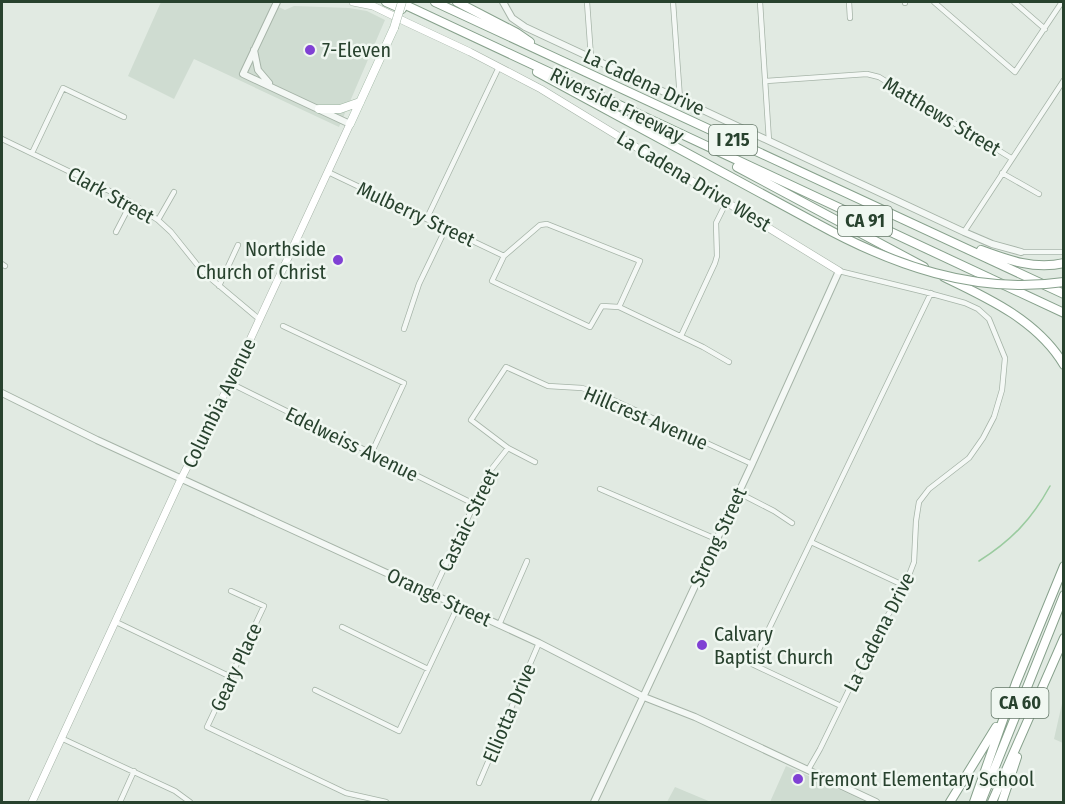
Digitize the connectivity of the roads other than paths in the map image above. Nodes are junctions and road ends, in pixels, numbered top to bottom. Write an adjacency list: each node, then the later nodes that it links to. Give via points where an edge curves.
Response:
1 (277, 2): 19 (street)
2 (353, 2): 22 (main road, La Cadena Drive West, via 373,6)
3 (386, 2): 15 (highway)
4 (400, 2): 15 (highway, Riverside Freeway / I 215); 27 (main road, Columbia Avenue, bridge, via 394,28)
5 (435, 2): 20 (highway, Riverside Freeway / I 215)
6 (457, 2): 20 (highway, via 517,33)
7 (587, 2): 21 (street)
8 (673, 2): 26 (street)
9 (760, 2): 24 (street)
10 (849, 2): 16 (street)
11 (934, 2): 17 (street, via 1015,72)
12 (1014, 2): 17 (street)
13 (1062, 2): 17 (street)
14 (503, 3): 21 (street, La Cadena Drive, via 517,22)
15 (427, 15): 18 (highway, Riverside Freeway / I 215)
16 (850, 18)
17 (1045, 29)
18 (468, 33): 31 (highway, Riverside Freeway / CA 91); 54 (highway, I 215, bridge, via 883,257 933,274 983,283)
19 (254, 50): 25 (street, via 258,69); 25 (street, via 243,74)
20 (545, 53): 44 (highway, Riverside Freeway / I 215)
21 (591, 57): 26 (street, La Cadena Drive)
22 (499, 67): 40 (main road, La Cadena Drive West); 42 (street)
23 (1064, 80): 35 (street)
24 (766, 81): 32 (street); 35 (street, Matthews Street, via 867,74 879,77)
25 (274, 88): 28 (street)
26 (680, 99): 32 (street, La Cadena Drive)
27 (360, 102): 28 (main road, via 340,109); 30 (main road, Columbia Avenue)
28 (319, 109): 30 (street)
29 (124, 117): 34 (street, via 63,88)
30 (350, 124): 36 (main road, Columbia Avenue)
31 (666, 128): 59 (highway, Riverside Freeway / CA 91); 65 (highway, via 990,301 1030,326)
32 (769, 141): 47 (street, La Cadena Drive)
33 (2, 142): 34 (street, Clark Street)
34 (32, 153): 41 (street, Clark Street)
35 (1011, 158): 37 (street)
36 (328, 172): 42 (street, Mulberry Street); 60 (main road, Columbia Avenue)
37 (1002, 173): 39 (street, Matthews Street); 47 (street)
38 (174, 192): 43 (street)
39 (1039, 194)
40 (727, 201): 53 (main road, La Cadena Drive West); 63 (street, via 716,223 715,263)
41 (131, 203): 43 (street, Clark Street); 46 (street)
42 (427, 218): 45 (street, Mulberry Street)
43 (158, 220): 55 (street, Clark Street)
44 (922, 227): 52 (highway, I 215, via 1025,264); 57 (highway, Riverside Freeway)
45 (446, 228): 51 (street, Mulberry Street); 62 (street, via 419,284)
46 (116, 232)
47 (964, 232): 49 (street, La Cadena Drive)
48 (238, 245): 55 (street)
49 (1021, 252): 50 (street)
50 (1064, 252)
51 (504, 256): 58 (street, via 492,281 590,327 602,306); 58 (street, via 540,225 547,224 640,261)
52 (1064, 263)
53 (839, 271): 56 (street, La Cadena Drive); 71 (street, Strong Street)
54 (1064, 282)
55 (219, 286): 60 (street, Clark Street)
56 (931, 293): 78 (street); 81 (street, La Cadena Drive, via 978,309 989,319 1005,358 1002,390 983,438 969,458 929,489 919,502 914,562)
57 (1064, 294)
58 (619, 307): 63 (street)
59 (1064, 313)
60 (259, 319): 66 (main road, Columbia Avenue)
61 (283, 326): 69 (street, via 405,383)
62 (404, 329)
63 (681, 336): 64 (street)
64 (729, 362)
65 (1064, 365)
66 (230, 383): 69 (street, Edelweiss Avenue); 72 (main road, Columbia Avenue)
67 (2, 393): 72 (street, Orange Street)
68 (508, 448): 70 (street); 71 (street, Hillcrest Avenue, via 471,420 506,367 548,386 598,393); 75 (street, Castaic Street, via 490,471)
69 (371, 454): 75 (street, Edelweiss Avenue)
70 (535, 462)
71 (752, 464): 74 (street, Strong Street)
72 (181, 479): 83 (street, Orange Street); 86 (main road, Columbia Avenue)
73 (600, 489): 77 (street)
74 (739, 493): 76 (street); 77 (street, Strong Street)
75 (474, 504): 83 (street, Castaic Street)
76 (792, 524)
77 (716, 539): 97 (street, Strong Street)
78 (811, 542): 81 (street); 99 (street, via 752,664)
79 (527, 561): 87 (street)
80 (1064, 564): 95 (highway)
81 (905, 586): 99 (street, La Cadena Drive, via 874,636)
82 (231, 591): 94 (street, Geary Place, via 264,606)
83 (432, 594): 85 (street, Orange Street)
84 (1064, 596): 112 (highway, CA 60)
85 (458, 606): 87 (street, Orange Street); 93 (street)
86 (116, 622): 94 (street); 100 (main road, Columbia Avenue)
87 (499, 625): 90 (street, Orange Street)
88 (342, 627): 93 (street)
89 (1064, 638): 92 (highway, CA 60)
90 (538, 643): 97 (street, Orange Street); 103 (street, Elliotta Drive)
91 (1064, 644): 92 (highway)
92 (1053, 662): 98 (highway, CA 60)
93 (428, 669): 96 (street, via 399,731)
94 (231, 677): 107 (street, Geary Place, via 207,727 346,793)
95 (1016, 683): 110 (highway, via 998,724); 111 (highway)
96 (315, 690)
97 (644, 697): 101 (street, Orange Street); 108 (street, Strong Street)
98 (1036, 702): 113 (highway, CA 60); 114 (highway)
99 (841, 706): 101 (street, La Cadena Drive)
100 (63, 739): 102 (street); 104 (main road, Columbia Avenue)
101 (808, 770): 109 (street, Orange Street)
102 (134, 771): 105 (street); 106 (street)
103 (479, 783)
104 (32, 802)
105 (120, 802)
106 (190, 802)
107 (386, 802)
108 (594, 802)
109 (876, 802)
110 (950, 802)
111 (974, 802)
112 (981, 802)
113 (993, 802)
114 (1002, 802)

